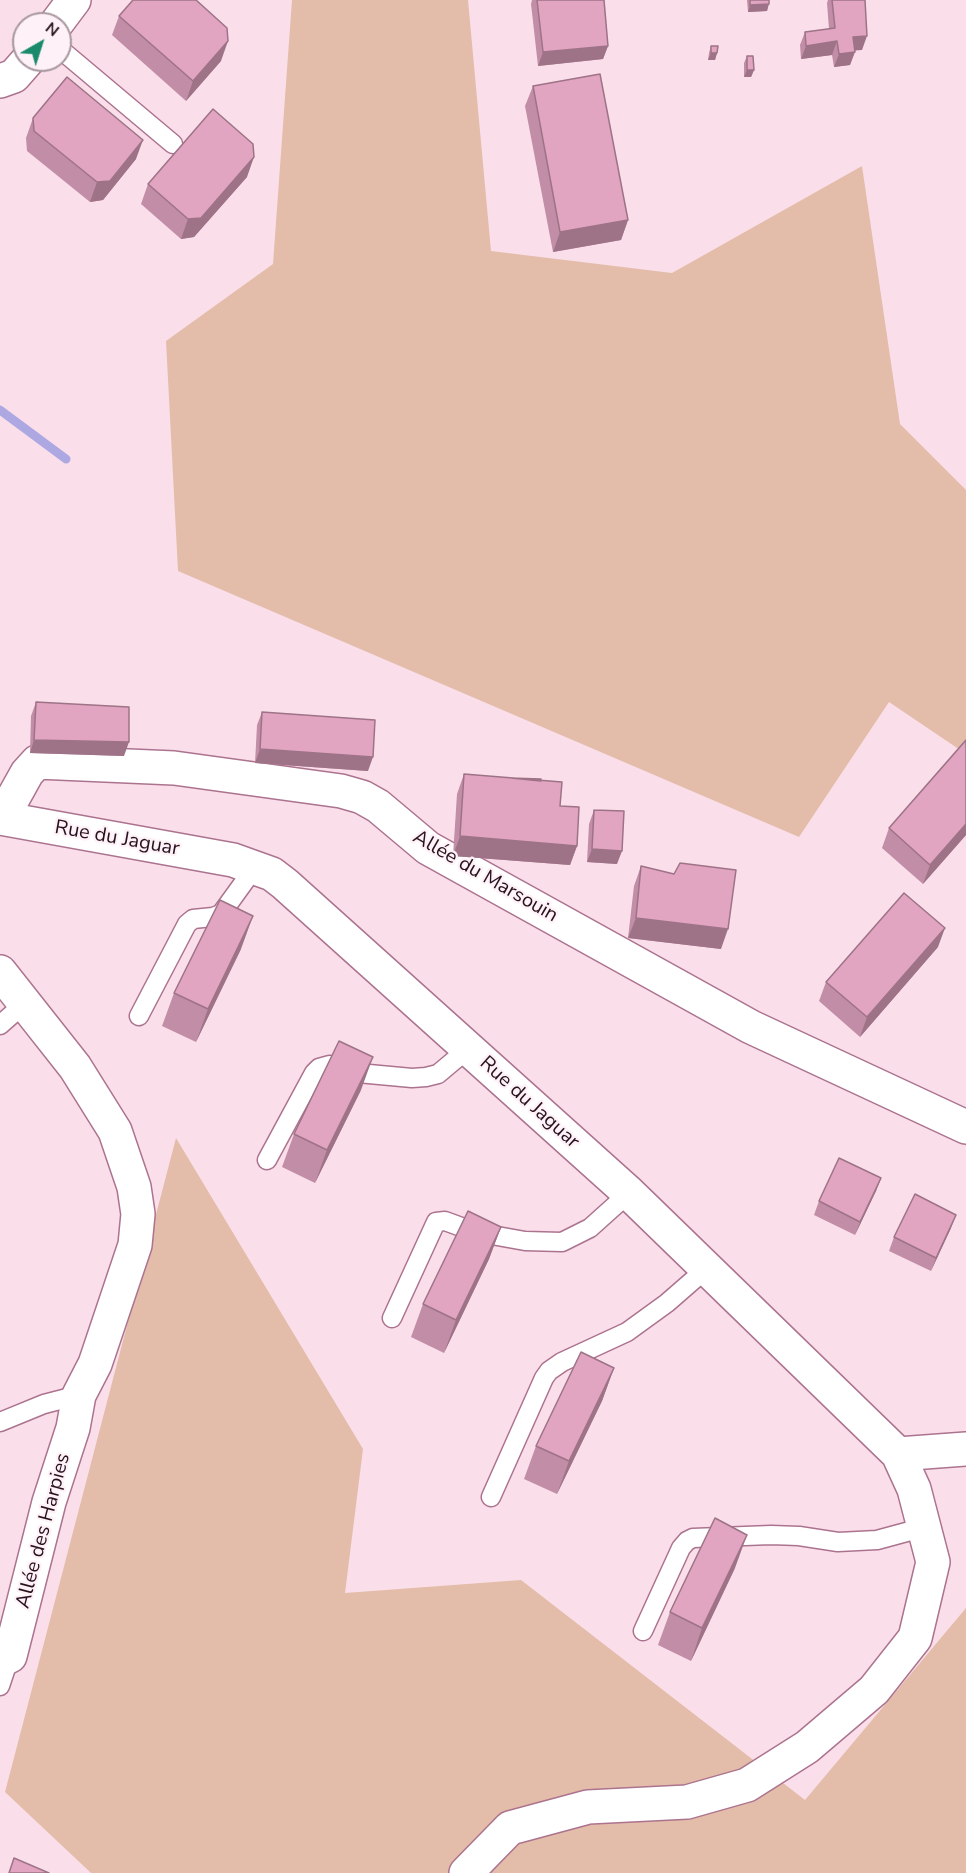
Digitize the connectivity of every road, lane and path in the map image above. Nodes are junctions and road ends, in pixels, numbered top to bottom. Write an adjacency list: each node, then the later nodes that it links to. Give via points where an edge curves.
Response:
1 (72, 59): 4 (lane)
2 (18, 72): 3 (street)
3 (0, 81)
4 (173, 144)
5 (1, 818): 6 (street, Rue du Jaguar); 12 (street, Allée du Marsouin, via 27,772 37,762 174,768 362,796 428,848 750,1027)
6 (255, 867): 9 (lane, via 221,914 203,916 187,924); 11 (street, Rue du Jaguar, via 285,884)
7 (0, 972): 8 (street, Allée des Harpies)
8 (25, 1003): 10 (lane); 17 (street, Allée des Harpies, via 75,1067 115,1131 134,1187 138,1214 135,1245 95,1364)
9 (138, 1016)
10 (0, 1025)
11 (469, 1048): 13 (lane, via 438,1074 426,1077 357,1073 330,1065 319,1068); 14 (street, Rue du Jaguar)
12 (966, 1127)
13 (267, 1160)
14 (628, 1193): 15 (street, Rue du Jaguar); 16 (lane, via 590,1228 562,1242 525,1241 475,1232 446,1221 436,1222)
15 (706, 1269): 20 (street, Rue du Jaguar); 21 (lane, via 627,1332 549,1371)
16 (392, 1318)
17 (79, 1395): 18 (lane); 24 (street, Allée des Harpies, via 73,1428)
18 (0, 1422)
19 (966, 1449): 20 (street)
20 (898, 1454): 22 (street, Rue du Jaguar)
21 (491, 1497)
22 (925, 1527): 23 (lane, via 877,1540 838,1542 771,1535 693,1538 681,1548); 25 (street, Rue du Jaguar, via 933,1562 915,1638 874,1690 807,1747 747,1785 687,1802 588,1807 510,1828)
23 (643, 1631)
24 (3, 1668)
25 (466, 1873)

